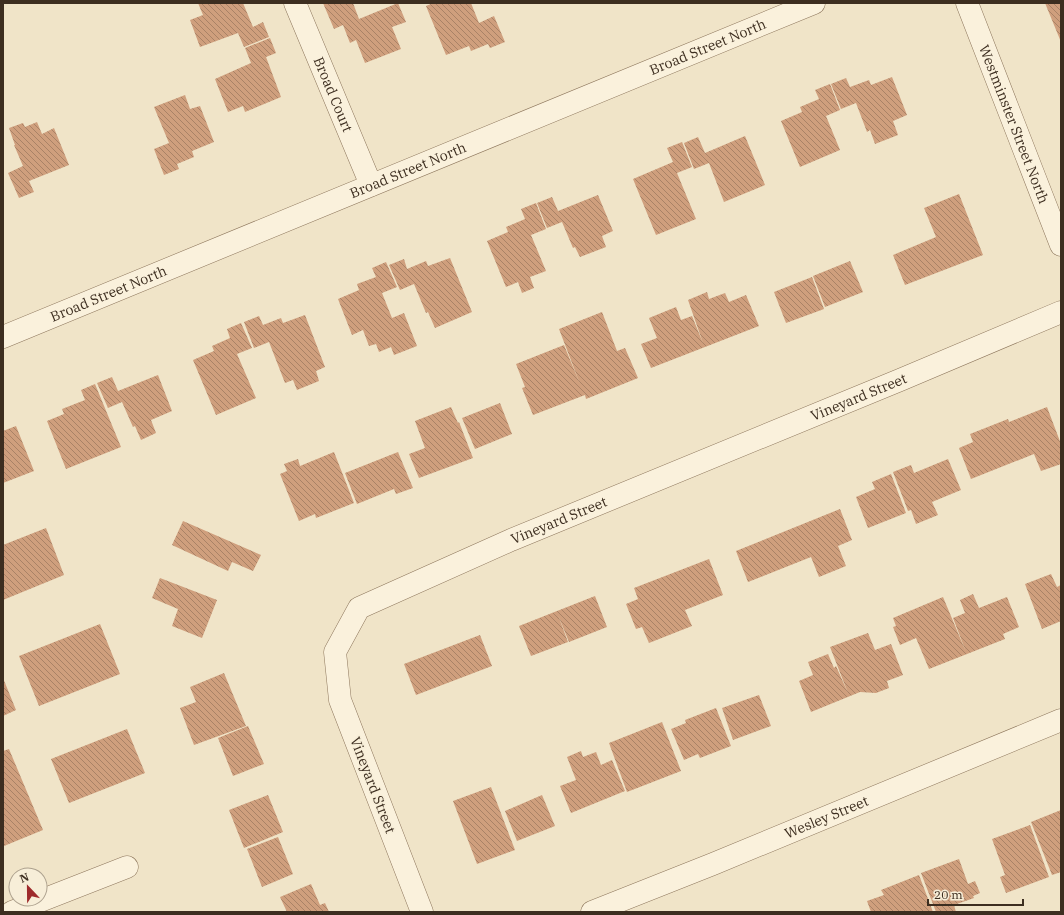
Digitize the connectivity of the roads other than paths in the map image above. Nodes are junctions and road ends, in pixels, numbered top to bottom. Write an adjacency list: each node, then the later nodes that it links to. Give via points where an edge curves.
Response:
1 (295, 3): 4 (street, Broad Court)
2 (814, 3): 4 (street, Broad Street North)
3 (967, 3): 5 (street, Westminster Street North)
4 (371, 186): 7 (street, Broad Street North)
5 (1061, 245)
6 (1061, 312): 11 (street, Vineyard Street, via 519,537 359,608 335,652 340,700)
7 (3, 337)
8 (1061, 720): 12 (street, Wesley Street)
9 (127, 867): 10 (street)
10 (12, 912)
11 (422, 912)
12 (592, 912)

